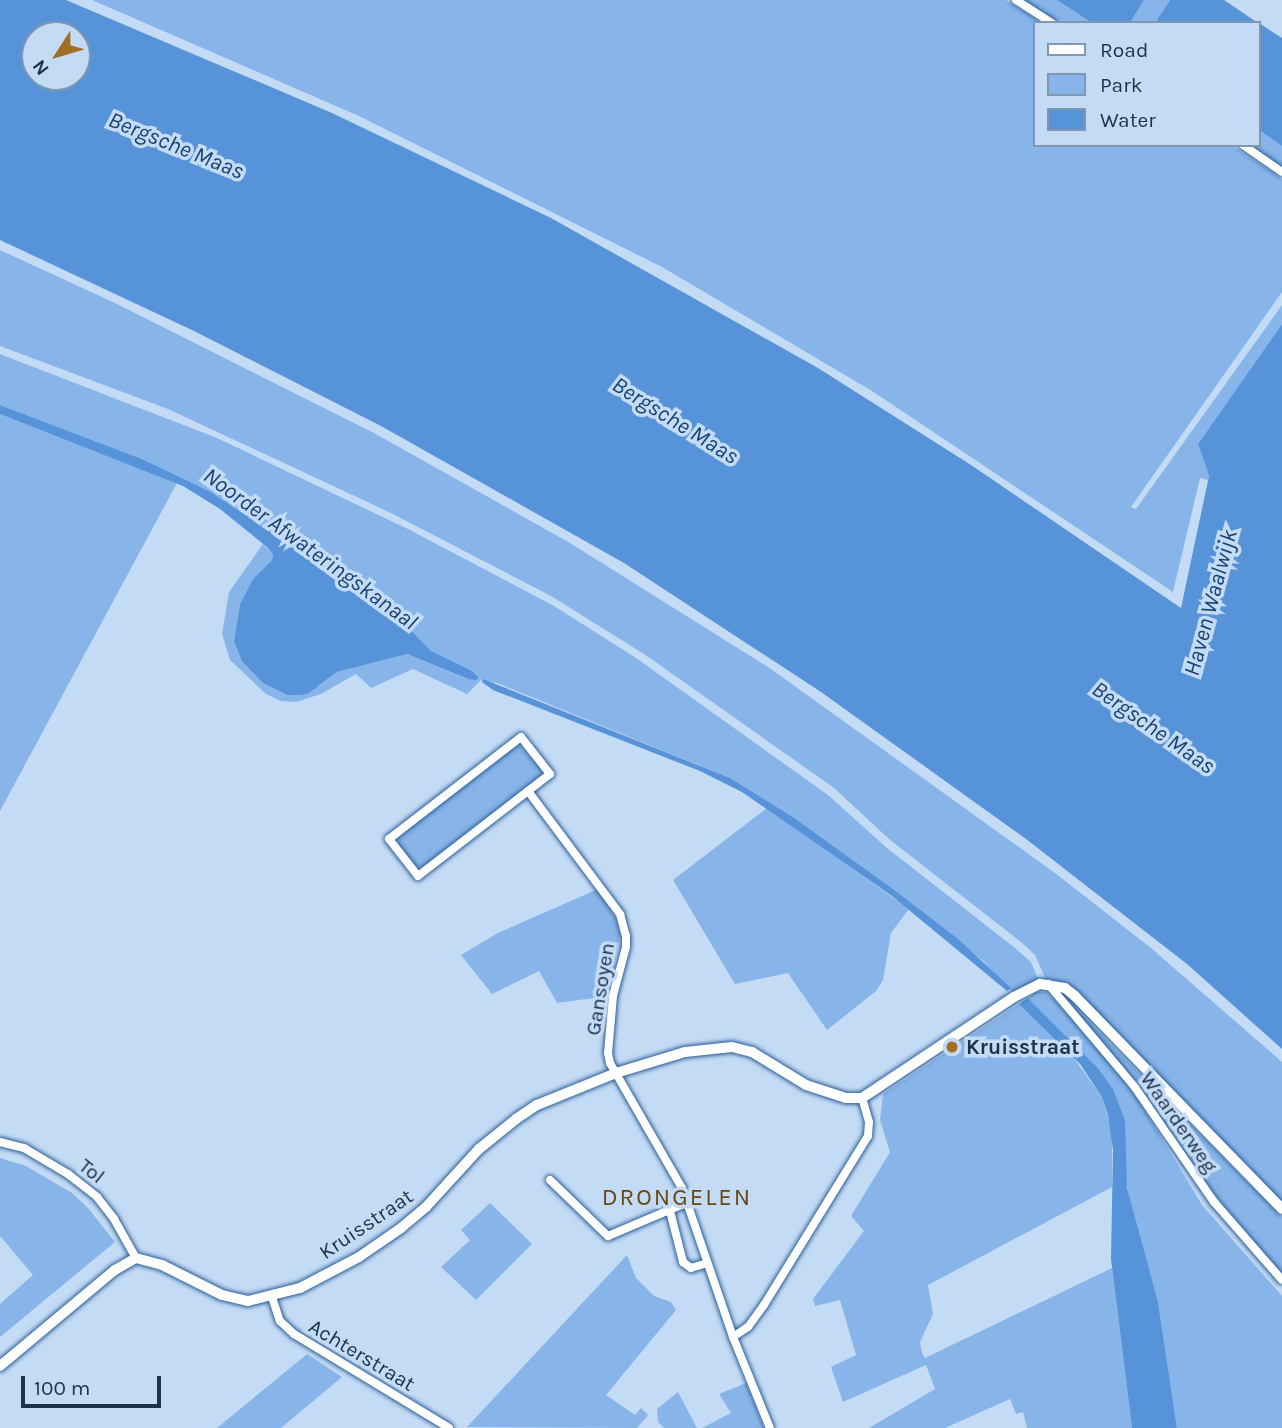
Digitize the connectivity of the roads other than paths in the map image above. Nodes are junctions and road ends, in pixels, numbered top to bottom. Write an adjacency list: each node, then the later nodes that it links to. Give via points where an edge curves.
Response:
1 (1016, 0): 2 (street)
2 (1049, 21)
3 (1246, 147): 4 (street)
4 (1282, 172)
5 (528, 791): 5 (street, via 418,876 389,839 521,737 550,774); 7 (street, Gansoyen, via 583,862 624,927 626,947 608,1039)
6 (1048, 984): 8 (street, via 1031,986); 12 (street, via 1075,996); 16 (street, Waarderweg, via 1134,1086 1214,1202)
7 (616, 1073): 8 (street, Kruisstraat, via 685,1052 732,1047 752,1052 806,1085 846,1098); 11 (street, Gansoyen); 17 (street, Kruisstraat, via 537,1105 479,1149 401,1228 331,1272)
8 (862, 1098): 18 (street, via 868,1136 764,1305 748,1327)
9 (0, 1142): 14 (street, Tol, via 35,1155 97,1197)
10 (550, 1180): 13 (street, via 608,1236)
11 (688, 1202): 13 (street); 15 (street, Gansoyen)
12 (1282, 1209)
13 (670, 1211): 15 (street, via 683,1262 691,1268)
14 (136, 1258): 17 (street, Kruisstraat, via 162,1265 222,1295 248,1301); 19 (street, via 115,1270)
15 (707, 1263): 18 (street, Gansoyen)
16 (1282, 1280)
17 (272, 1297): 20 (street, Achterstraat, via 280,1321 294,1334)
18 (733, 1337): 21 (street, Gansoyen)
19 (0, 1366)
20 (449, 1428)
21 (770, 1428)

